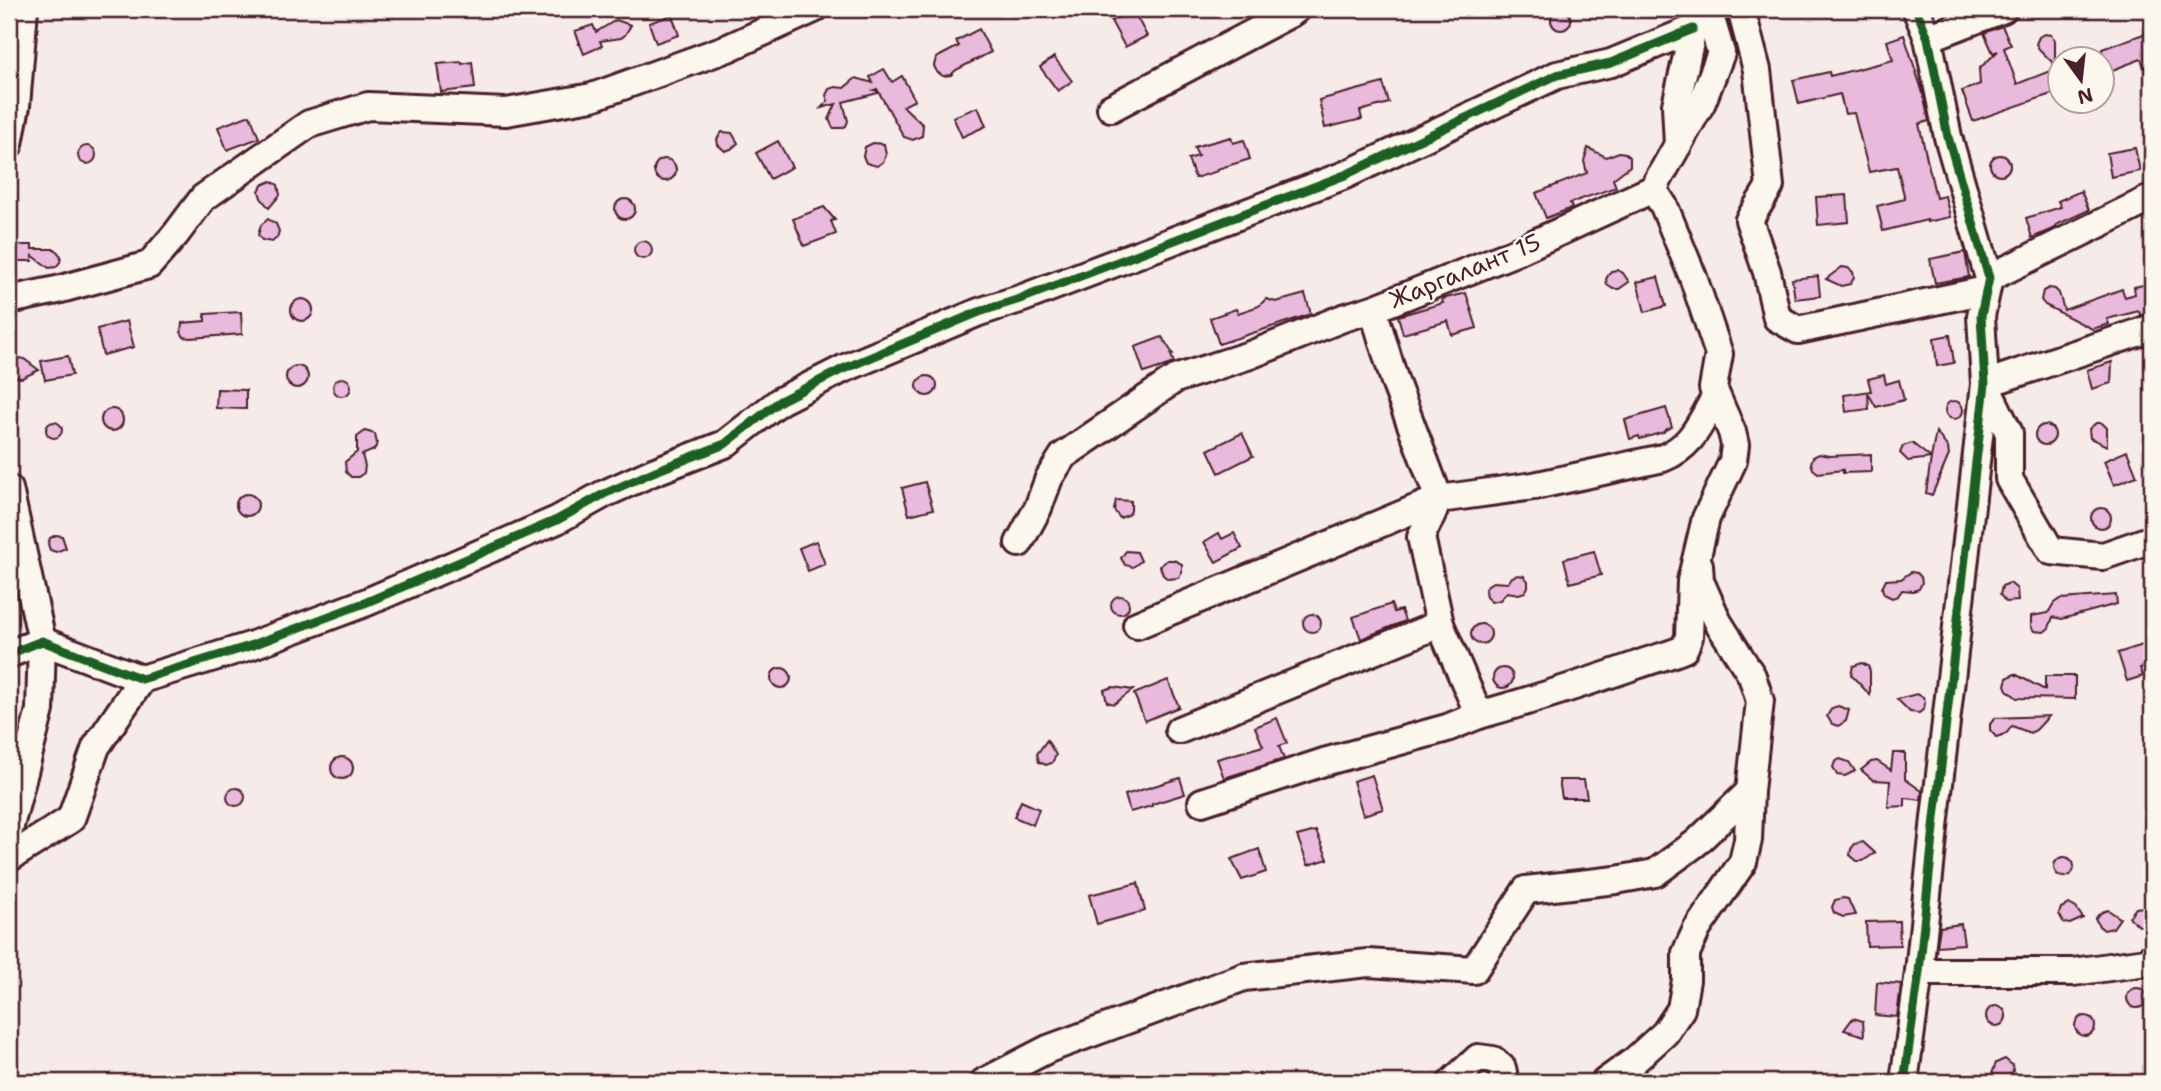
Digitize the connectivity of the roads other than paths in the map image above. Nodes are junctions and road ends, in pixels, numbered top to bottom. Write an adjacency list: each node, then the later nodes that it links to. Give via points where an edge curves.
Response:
1 (24, 9): 10 (street)
2 (814, 9): 14 (street, via 728,48 592,97 506,112 368,106 309,124 203,198 149,265)
3 (1297, 9): 9 (street)
4 (1741, 9): 13 (street, via 1757,70 1770,186 1749,220 1777,318 1798,330)
5 (1916, 9): 8 (street)
6 (2004, 9): 8 (street)
7 (1703, 16): 11 (street, via 1676,105 1678,145); 28 (street, via 1611,63 1557,75 1345,175 979,312 843,369 780,401 725,444 367,602 250,646)
8 (1928, 38): 13 (street, via 1948,137)
9 (1111, 108)
10 (9, 144)
11 (1654, 189): 15 (street, Жаргалант 15, via 1511,254); 18 (street, via 1693,277 1719,354 1713,388)
12 (2152, 198): 13 (street)
13 (1987, 284): 17 (street, via 1981,316)
14 (9, 300)
15 (1373, 309): 20 (street); 22 (street, Жаргалант 15, via 1175,379 1063,456)
16 (2152, 328): 17 (street)
17 (1985, 384): 21 (street, via 2009,433 2009,480 2051,551 2103,556); 36 (street)
18 (1716, 396): 20 (street, via 1688,443 1663,458 1534,486); 23 (street, via 1735,445 1706,518)
19 (9, 490): 26 (street)
20 (1439, 499): 24 (street, via 1421,537); 25 (street)
21 (2152, 539)
22 (1019, 543)
23 (1698, 556): 29 (street, via 1684,649); 31 (street, via 1700,581 1718,622 1752,676 1760,701)
24 (1440, 624): 29 (street); 30 (street)
25 (1137, 625)
26 (43, 641): 27 (street); 28 (street); 33 (street, via 40,710)
27 (9, 654)
28 (142, 679): 34 (street, via 96,747 71,819)
29 (1479, 715): 32 (street)
30 (1179, 730)
31 (1750, 791): 37 (street, via 1696,843 1655,873 1525,890 1474,970 1368,963 1244,977 1048,1049); 40 (street, via 1743,862 1686,953 1681,1009 1665,1033)
32 (1202, 802)
33 (9, 830)
34 (9, 858)
35 (2152, 957): 36 (street, via 2146,962 2073,972)
36 (1919, 972): 41 (street)
37 (984, 1082)
38 (1452, 1082): 39 (street, via 1478,1058 1493,1060 1502,1068)
39 (1504, 1082)
40 (1605, 1082)
41 (1904, 1082)

